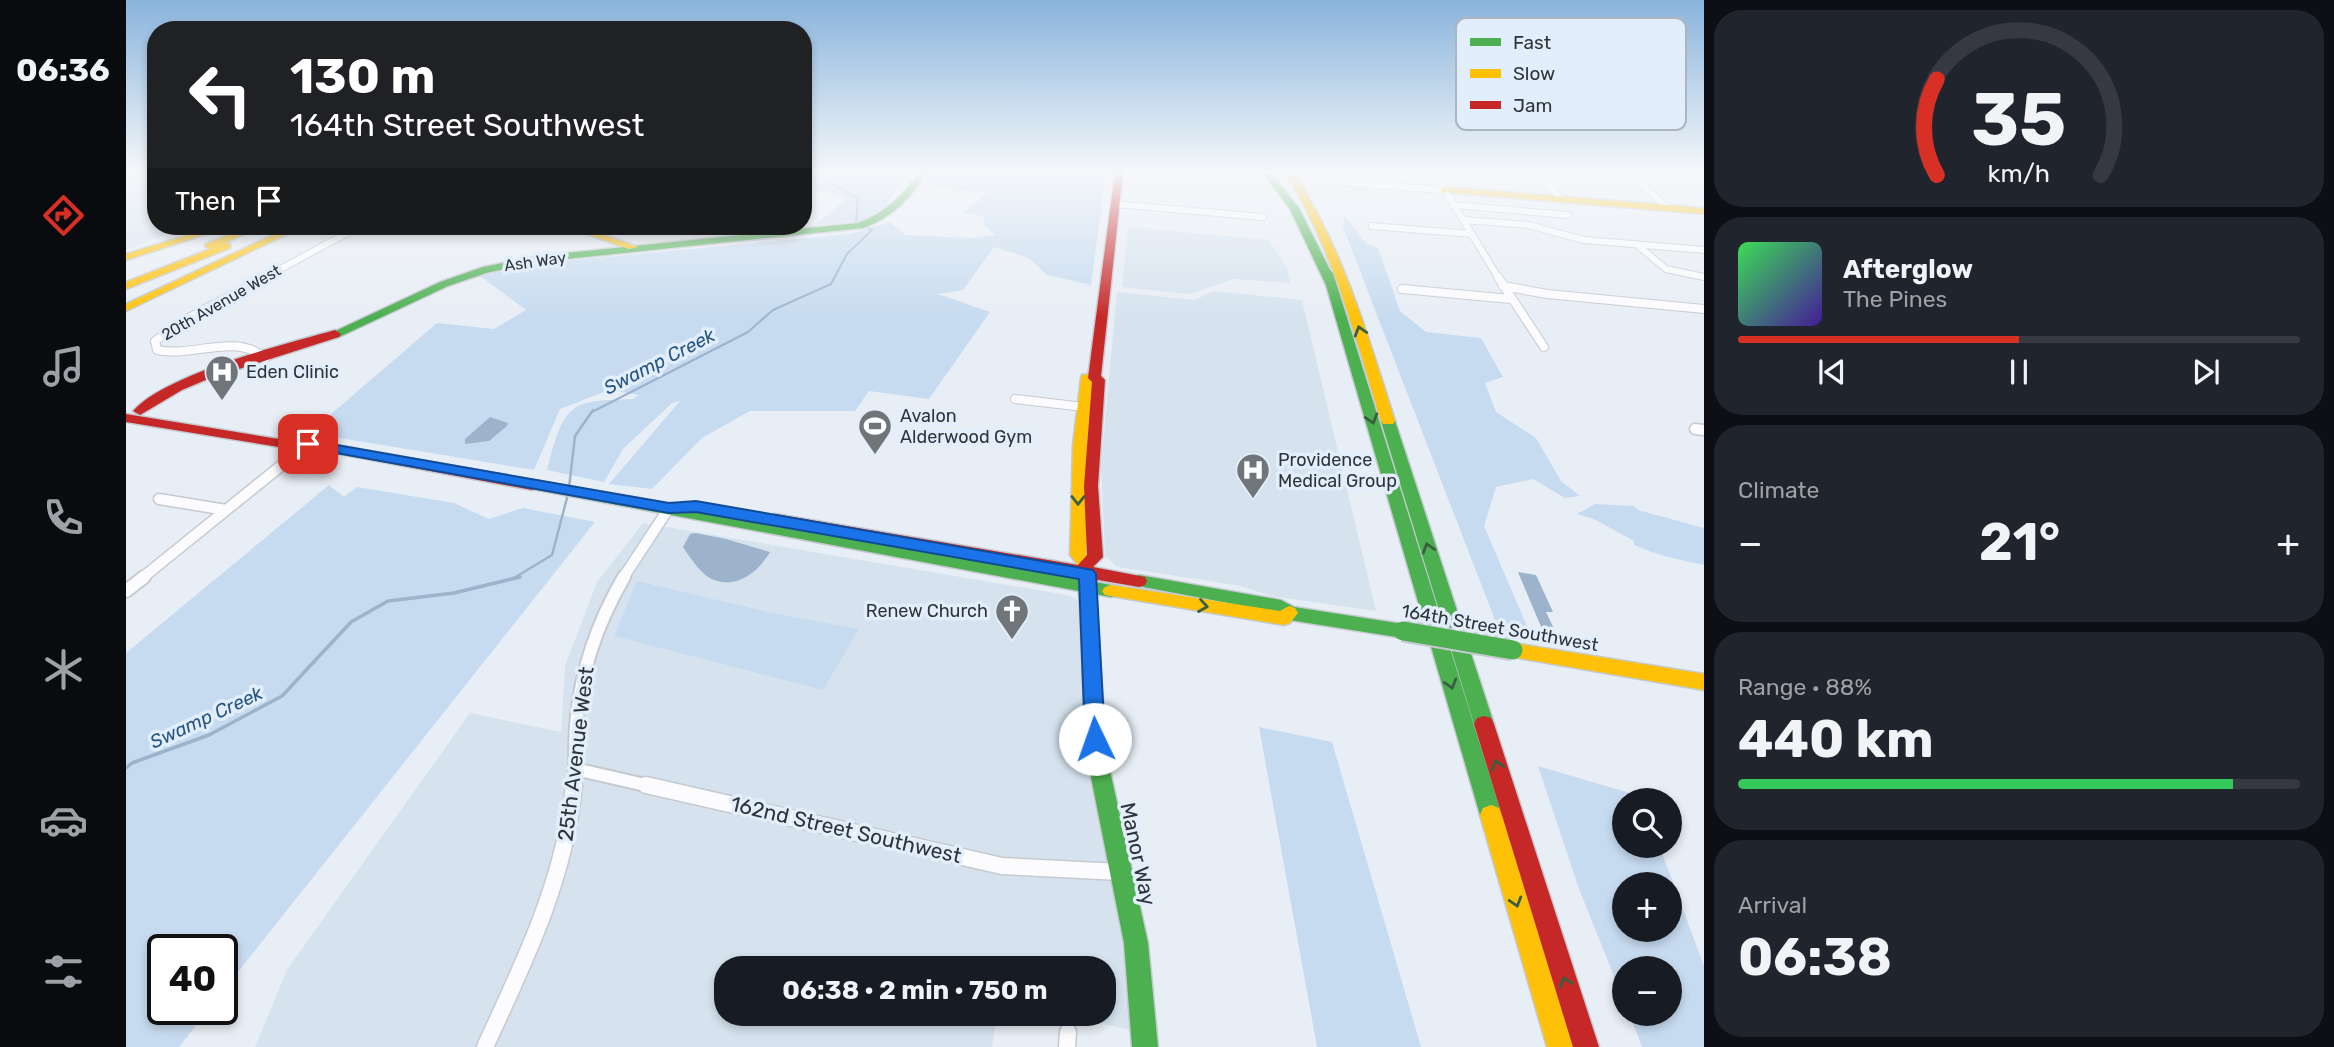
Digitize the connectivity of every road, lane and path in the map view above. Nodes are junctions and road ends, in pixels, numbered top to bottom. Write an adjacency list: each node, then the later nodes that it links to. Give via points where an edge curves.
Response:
1 (873, 221): 9 (main road, Ash Way)
2 (1112, 221): 38 (main road)
3 (1300, 221): 28 (main road)
4 (1311, 221): 28 (main road)
5 (1320, 221): 54 (main road, one-way to 5, via 1338,263)
6 (1464, 221): 10 (street)
7 (1474, 221): 21 (street, via 1528,225 1584,240)
8 (1372, 226): 10 (street)
9 (812, 230)
10 (1472, 234): 29 (street)
11 (197, 235): 24 (main road)
12 (222, 235): 25 (main road)
13 (237, 235): 27 (main road)
14 (255, 235): 27 (main road)
15 (258, 235): 31 (main road)
16 (277, 235): 32 (main road)
17 (279, 235): 34 (main road)
18 (343, 235): 37 (street, 20th Avenue West, via 155,341 157,350 163,352 252,346)
19 (597, 235): 22 (main road)
20 (770, 235): 22 (main road, Ash Way)
21 (1636, 244): 23 (street); 26 (street, via 1666,271)
22 (640, 249): 37 (main road, Ash Way, via 537,259 483,270 348,330)
23 (1704, 250)
24 (126, 257)
25 (126, 275)
26 (1704, 277)
27 (126, 284)
28 (1331, 284): 53 (main road, one-way to 53)
29 (1503, 286): 33 (street); 35 (street)
30 (1402, 289): 33 (street)
31 (126, 292)
32 (126, 299)
33 (1511, 299): 36 (street)
34 (126, 308)
35 (1704, 309)
36 (1544, 347)
37 (265, 358): 41 (main road, Ash Way)
38 (1094, 378): 40 (main road, via 1087,379); 46 (main road, via 1099,380 1091,486 1095,557)
39 (1015, 399): 40 (street)
40 (1084, 407): 46 (main road, one-way to 46, via 1078,555)
41 (129, 415): 42 (main road, 164th Street Southwest)
42 (308, 444): 44 (main road, 164th Street Southwest); 45 (street)
43 (159, 499): 45 (street)
44 (669, 508): 46 (main road, 164th Street Southwest, via 690,515); 49 (street, 25th Avenue West, via 619,580 599,620 577,710)
45 (226, 510): 47 (street)
46 (1087, 575): 48 (main road, 164th Street Southwest, bridge, via 1284,618 1289,613); 50 (main road, Manor Way, via 1095,739)
47 (127, 588)
48 (1704, 682)
49 (575, 769): 50 (street, 162nd Street Southwest, via 1002,866); 51 (street, 25th Avenue West, via 566,841 542,922)
50 (1120, 872): 52 (main road, Manor Way, via 1136,943)
51 (485, 1047)
52 (1145, 1047)
53 (1560, 1047)
54 (1586, 1047)

